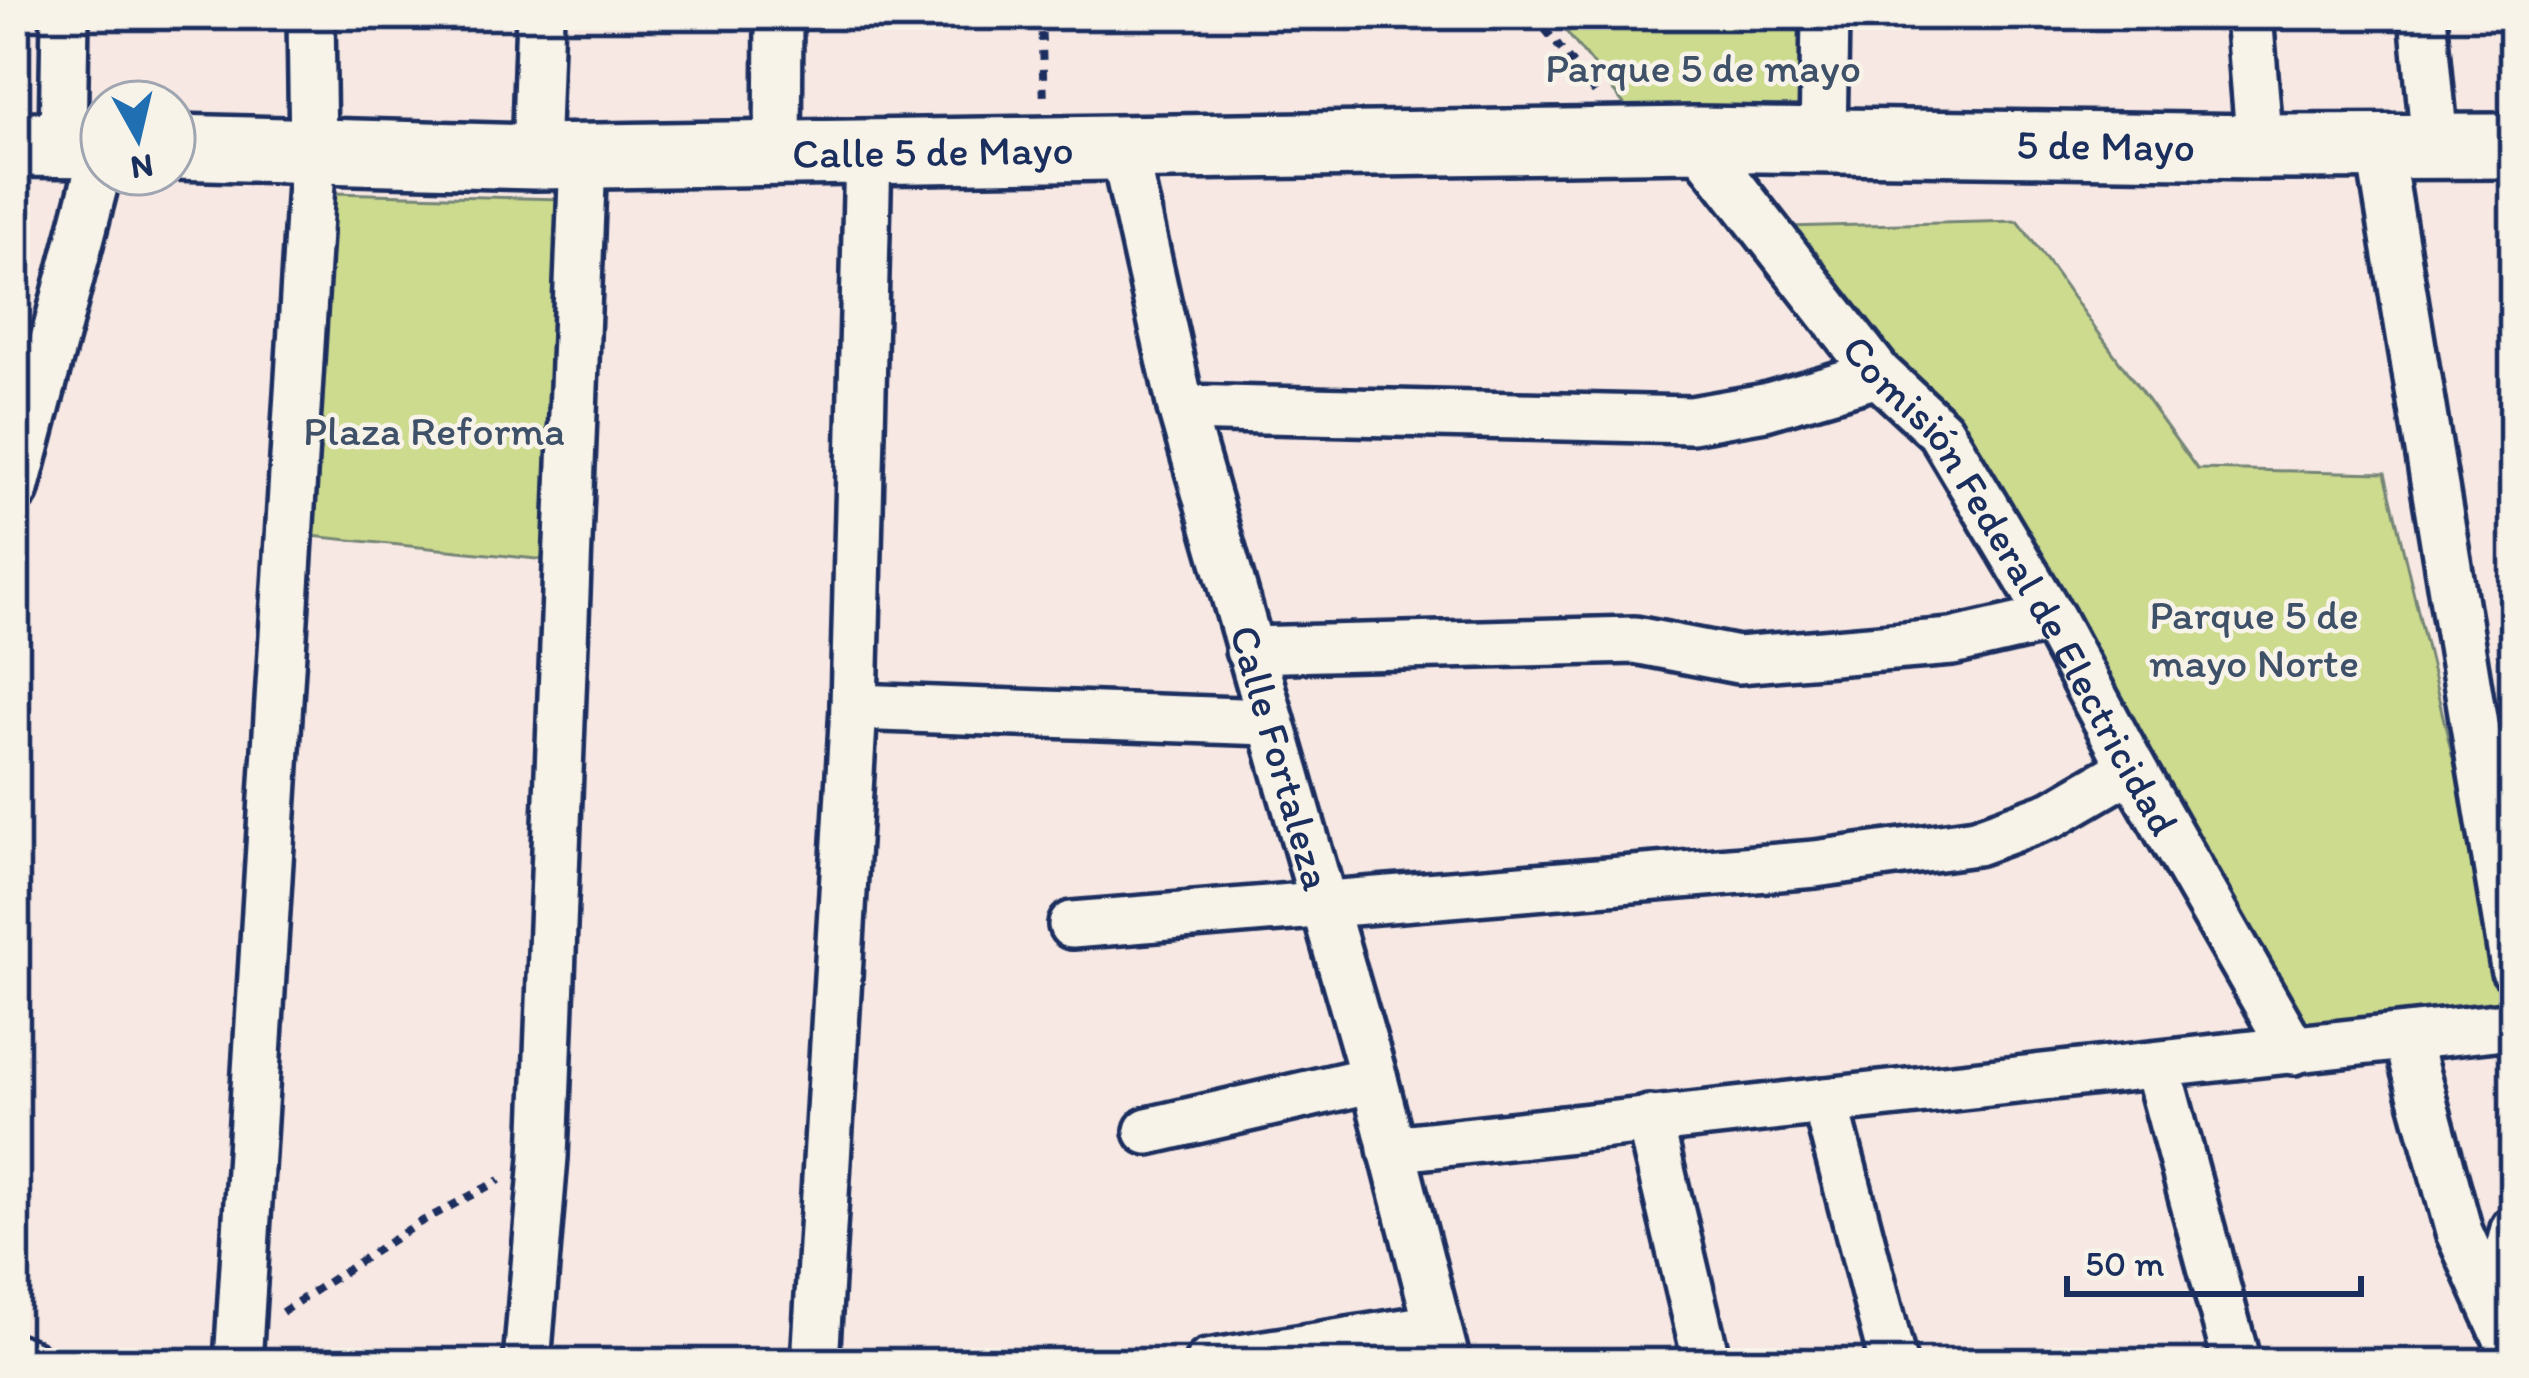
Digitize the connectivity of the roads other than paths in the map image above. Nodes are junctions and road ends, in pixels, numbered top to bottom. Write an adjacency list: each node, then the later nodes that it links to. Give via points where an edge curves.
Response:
1 (65, 15): 13 (street)
2 (311, 15): 16 (street)
3 (540, 15): 19 (street)
4 (779, 15): 17 (street)
5 (1825, 15): 9 (street)
6 (2248, 15): 12 (street)
7 (2423, 15): 10 (street)
8 (1664, 140): 9 (street, 5 de Mayo); 15 (street, Calle 5 de Mayo); 20 (street, Comisión Federal de Electricidad)
9 (1823, 142): 12 (street, 5 de Mayo)
10 (2407, 145): 11 (street, 5 de Mayo); 12 (street, 5 de Mayo); 30 (street)
11 (2514, 146)
12 (2260, 147)
13 (71, 148): 22 (street)
14 (198, 148): 16 (street, Calle 5 de Mayo)
15 (1123, 148): 18 (street, Calle 5 de Mayo); 21 (street, Calle Fortaleza)
16 (313, 151): 19 (street, Calle 5 de Mayo); 43 (street)
17 (778, 153): 18 (street, Calle 5 de Mayo); 19 (street, Calle 5 de Mayo)
18 (868, 154): 25 (street)
19 (559, 157): 47 (street, via 544,1157)
20 (1878, 374): 21 (street, via 1691,420); 23 (street, Comisión Federal de Electricidad, via 1940,431)
21 (1181, 408): 24 (street, Calle Fortaleza)
22 (15, 489)
23 (2051, 619): 24 (street, via 1952,642 1738,660 1635,640); 27 (street, Comisión Federal de Electricidad)
24 (1249, 650): 26 (street, Calle Fortaleza)
25 (854, 707): 26 (street); 48 (street)
26 (1268, 722): 28 (street, Calle Fortaleza)
27 (2132, 768): 28 (street, via 2053,814 1976,842 1815,863); 33 (street, Comisión Federal de Electricidad)
28 (1323, 902): 29 (street); 35 (street, Calle Fortaleza)
29 (1072, 925)
30 (2514, 968)
31 (2514, 1025): 32 (street)
32 (2406, 1038): 33 (street); 41 (street, via 2459,1232)
33 (2294, 1051): 34 (street)
34 (2157, 1066): 36 (street); 52 (street)
35 (1374, 1079): 38 (street); 39 (street, Calle Fortaleza)
36 (1826, 1101): 37 (street); 51 (street)
37 (1649, 1119): 39 (street); 50 (street)
38 (1148, 1131)
39 (1391, 1149): 42 (street, Calle Fortaleza)
40 (2514, 1229): 41 (street)
41 (2494, 1309): 44 (street)
42 (1442, 1345): 49 (street)
43 (239, 1351)
44 (2514, 1354)
45 (15, 1358): 46 (street)
46 (29, 1363)
47 (527, 1363)
48 (815, 1363)
49 (1208, 1363)
50 (1707, 1363)
51 (1893, 1363)
52 (2237, 1363)

